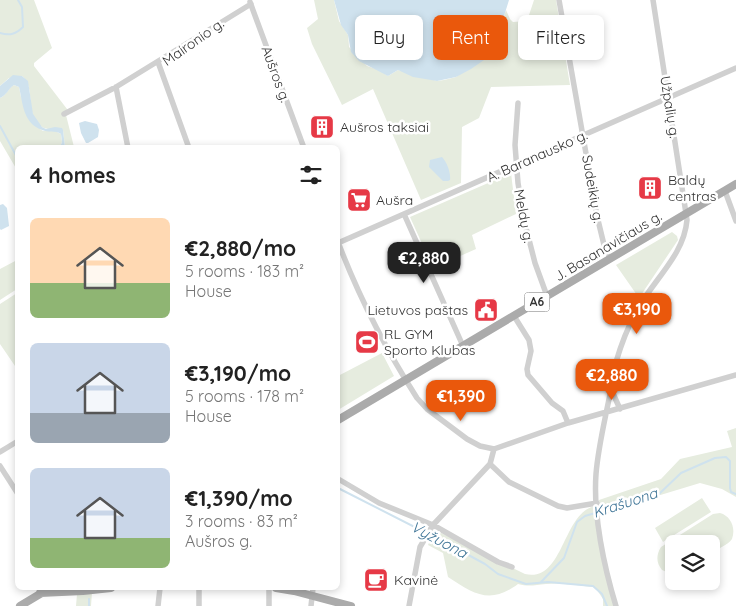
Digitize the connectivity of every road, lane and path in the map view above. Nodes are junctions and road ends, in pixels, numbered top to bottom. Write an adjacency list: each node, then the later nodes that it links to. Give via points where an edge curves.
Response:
1 (560, 0): 10 (street, Sudeikių g.)
2 (654, 0): 7 (street, Užpalių g.)
3 (250, 2): 4 (street, Maironio g.); 13 (street, Aušros g.)
4 (158, 62): 6 (street); 12 (street, Maironio g.)
5 (736, 68): 7 (street, A. Baranausko g.)
6 (116, 87): 9 (street); 11 (street)
7 (669, 98): 10 (street, A. Baranausko g.); 18 (street, Užpalių g.)
8 (518, 103): 14 (street, Meldų g.)
9 (64, 114)
10 (584, 136): 14 (street, A. Baranausko g.); 22 (street, Sudeikių g., via 597,216)
11 (127, 145)
12 (188, 145)
13 (303, 145)
14 (515, 166): 17 (street, A. Baranausko g.); 23 (street, Meldų g., via 524,220)
15 (736, 184): 16 (main road, J. Basanavičiaus g. / A6)
16 (725, 191): 18 (main road, J. Basanavičiaus g. / A6); 19 (street)
17 (404, 214): 20 (street, A. Baranausko g.); 25 (street)
18 (687, 214): 22 (main road, J. Basanavičiaus g. / A6); 28 (street, Užpalių g., via 686,229 679,247 634,316 616,362)
19 (736, 221)
20 (340, 242)
21 (340, 248): 27 (street, via 363,304)
22 (610, 258): 23 (main road, J. Basanavičiaus g. / A6)
23 (547, 296): 24 (main road, J. Basanavičiaus g. / A6)
24 (514, 316): 25 (main road, J. Basanavičiaus g. / A6); 32 (street, via 529,340 529,378 552,404 563,411)
25 (463, 346): 27 (main road, J. Basanavičiaus g. / A6)
26 (736, 374): 29 (street)
27 (406, 380): 31 (main road, J. Basanavičiaus g. / A6); 34 (street, via 427,409 474,443)
28 (611, 389): 29 (street); 30 (street, Užpalių g.)
29 (620, 409): 30 (street)
30 (606, 413): 32 (street); 40 (street, Užpalių g., via 596,475)
31 (340, 419)
32 (568, 423): 34 (street)
33 (15, 443): 35 (street)
34 (494, 448): 36 (street)
35 (0, 452)
36 (490, 464): 40 (street, via 509,482 558,506); 41 (street)
37 (0, 466): 39 (street)
38 (340, 480): 41 (street)
39 (15, 489)
40 (597, 505): 59 (street, Užpalių g., via 605,568)
41 (432, 526): 42 (street, via 498,562); 58 (street, via 420,547)
42 (512, 566)
43 (46, 590): 51 (main road)
44 (80, 590): 49 (main road)
45 (86, 590): 49 (main road)
46 (160, 590): 53 (street)
47 (200, 590): 54 (street)
48 (269, 590): 55 (street)
49 (83, 591): 51 (main road)
50 (312, 591): 56 (street); 57 (main road)
51 (40, 593): 52 (main road)
52 (20, 606)
53 (158, 606)
54 (199, 606)
55 (269, 606)
56 (311, 606)
57 (351, 606)
58 (409, 606)
59 (616, 606)

